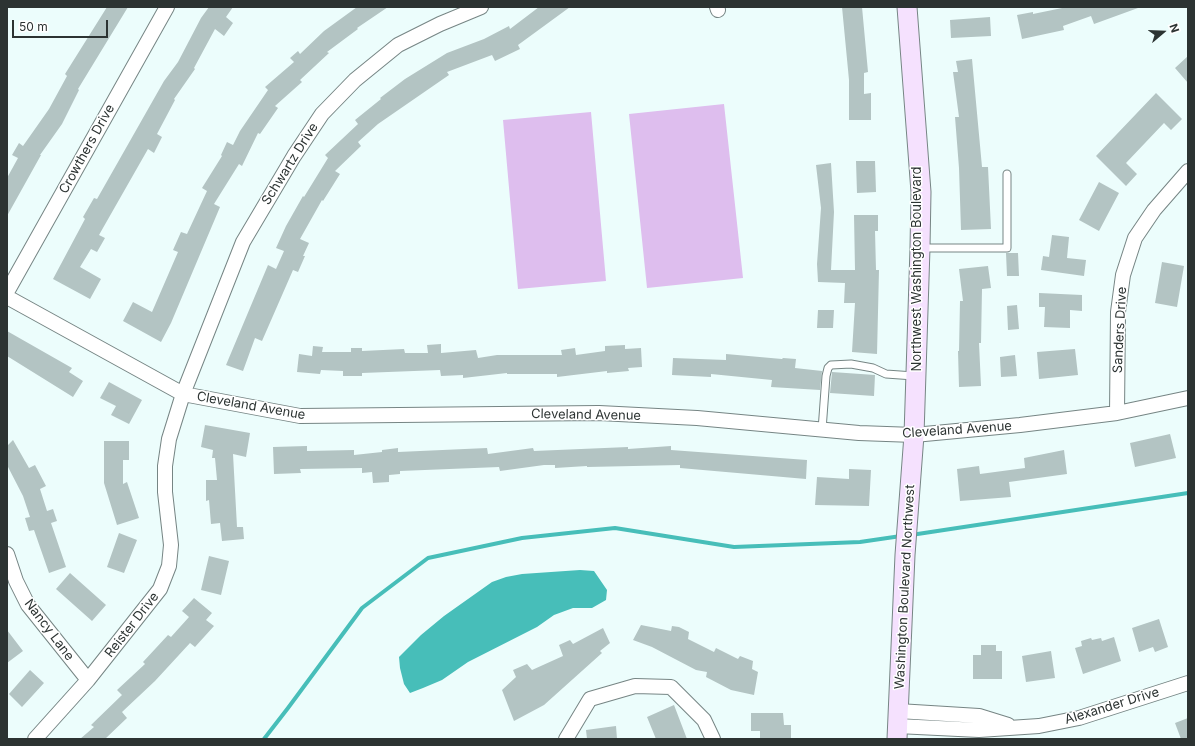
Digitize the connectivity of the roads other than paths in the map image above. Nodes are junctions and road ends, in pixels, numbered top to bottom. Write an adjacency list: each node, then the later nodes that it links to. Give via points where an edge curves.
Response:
1 (167, 7): 7 (street, Crowthers Drive)
2 (481, 7): 10 (street, Schwartz Drive, via 440,24 398,46 355,80 322,114 243,242)
3 (907, 7): 6 (main road, Northwest Washington Boulevard, via 921,192)
4 (1188, 171): 12 (street, Sanders Drive, via 1154,210 1135,238 1123,274 1118,312)
5 (1007, 174): 6 (lane, via 1007,248)
6 (920, 248): 9 (main road, Northwest Washington Boulevard)
7 (7, 292)
8 (7, 297): 10 (street, Cleveland Avenue)
9 (916, 376): 13 (lane, via 886,374 873,368 851,364 831,365 826,376); 14 (main road, Northwest Washington Boulevard)
10 (183, 394): 13 (street, Cleveland Avenue, via 300,416 599,413 697,418); 16 (street, Reister Drive, via 169,439 165,466 171,545 169,566 160,589)
11 (1188, 398): 12 (street, Cleveland Avenue)
12 (1117, 413): 14 (street, Cleveland Avenue)
13 (822, 430): 14 (street, Cleveland Avenue)
14 (914, 435): 18 (main road, Washington Boulevard Northwest)
15 (7, 554): 16 (street, Nancy Lane, via 28,605)
16 (88, 680): 19 (street, Reister Drive)
17 (1188, 683): 18 (street, Alexander Drive, via 1079,718 1039,726 980,730)
18 (897, 725)
19 (35, 739)
20 (566, 739): 21 (street, via 590,699 635,686 671,687 704,720)
21 (713, 739)

